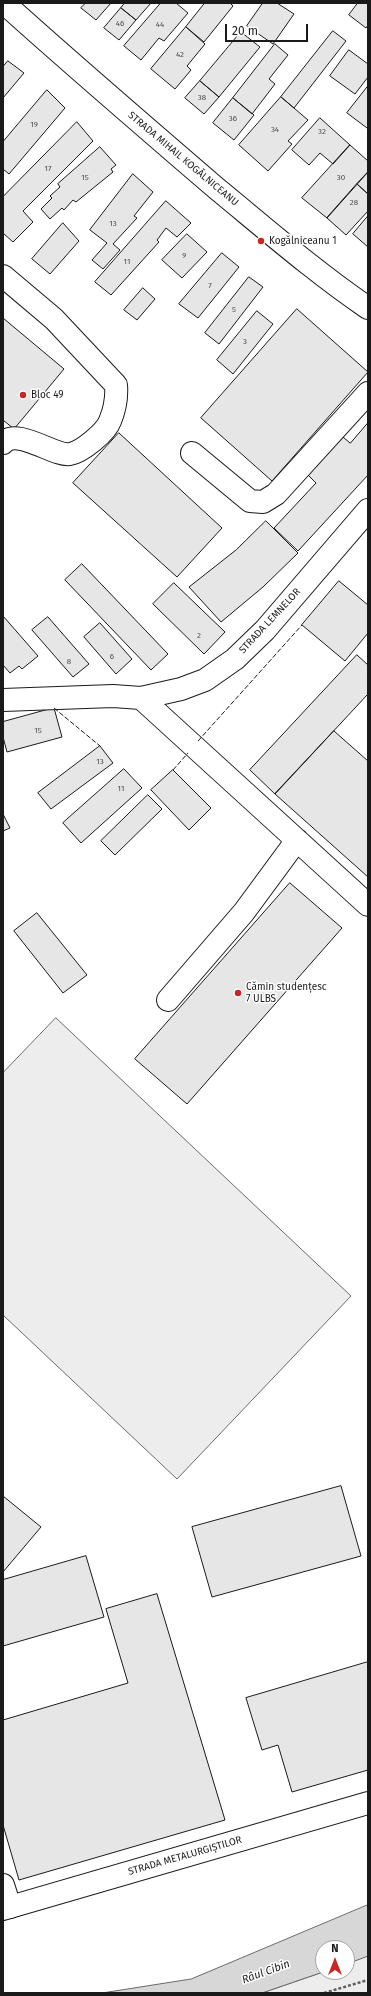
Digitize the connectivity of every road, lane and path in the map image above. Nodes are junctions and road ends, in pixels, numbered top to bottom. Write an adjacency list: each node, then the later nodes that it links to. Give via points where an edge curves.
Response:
1 (4, 3): 3 (main road, STRADA MIHAIL KOGĂLNICEANU, via 111,99 268,232)
2 (3, 276): 5 (main road, via 54,319 116,385 117,397 110,423 84,449 69,455 22,439 12,438)
3 (366, 307)
4 (368, 393): 6 (main road, via 276,494 263,502 250,501)
5 (3, 443)
6 (192, 453)
7 (368, 510): 8 (main road, STRADA LEMNELOR, via 265,630 235,659 205,680 181,689)
8 (141, 698): 9 (main road, STRADA LEMNELOR, via 97,696); 10 (main road)
9 (3, 700)
10 (297, 840): 11 (main road); 12 (main road, via 244,912)
11 (368, 905)
12 (168, 1000)
13 (368, 1803): 15 (main road, STRADA METALURGIȘTILOR)
14 (3, 1885): 15 (main road)
15 (7, 1908)
16 (368, 1980): 17 (path)
17 (324, 1993)

